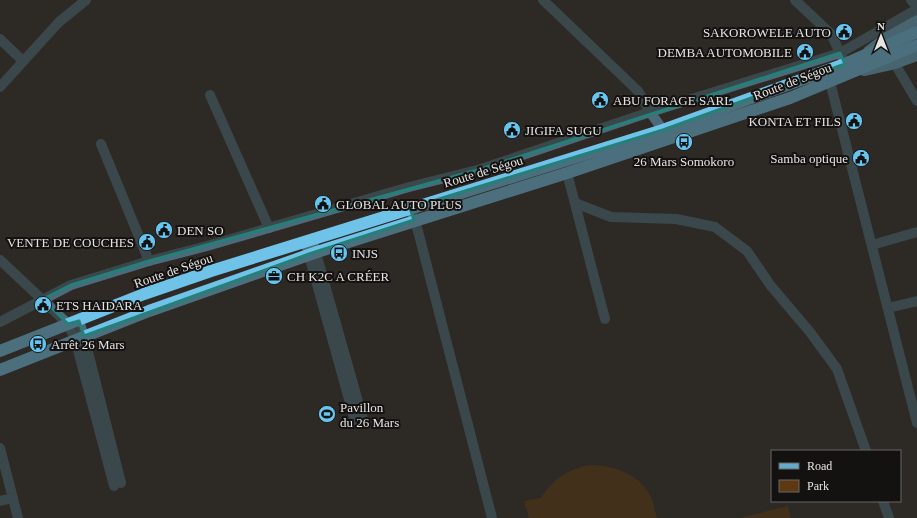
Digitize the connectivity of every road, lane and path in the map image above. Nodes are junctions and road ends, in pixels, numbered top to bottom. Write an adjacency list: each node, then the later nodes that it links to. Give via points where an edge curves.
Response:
1 (86, 0): 14 (street, via 59,22)
2 (543, 0): 21 (street, via 638,91)
3 (795, 0): 15 (street, via 831,34)
4 (911, 0): 5 (street)
5 (917, 6)
6 (917, 9): 15 (street)
7 (917, 20): 13 (main road, Route de Ségou, via 885,38)
8 (917, 32): 11 (highway, Route de Ségou)
9 (0, 39): 14 (street)
10 (917, 45): 11 (highway, Route de Ségou)
11 (879, 54): 13 (highway, Route de Ségou); 15 (highway, Route de Ségou)
12 (917, 56): 16 (main road, Route de Ségou)
13 (860, 57): 15 (highway, Route de Ségou)
14 (23, 61): 18 (street)
15 (843, 64): 16 (main road, Route de Ségou); 17 (highway, Route de Ségou); 21 (street); 22 (highway, Route de Ségou)
16 (895, 64): 20 (street)
17 (830, 82): 24 (highway, Route de Ségou); 31 (street)
18 (0, 86)
19 (210, 95): 28 (street)
20 (917, 101)
21 (650, 112): 22 (street); 28 (street, via 481,169 401,189)
22 (663, 130): 26 (highway, Route de Ségou)
23 (101, 144): 34 (street)
24 (567, 173): 25 (street); 27 (highway, Route de Ségou)
25 (575, 203): 38 (street); 47 (street, via 610,217 676,220 714,227 747,251 771,286 837,369)
26 (410, 208): 27 (street); 30 (highway, Route de Ségou)
27 (414, 220): 32 (highway, Route de Ségou); 53 (street)
28 (269, 228): 34 (street)
29 (917, 232): 31 (street)
30 (309, 240): 32 (street); 40 (highway, Route de Ségou, via 144,294)
31 (872, 245): 37 (street)
32 (313, 253): 41 (highway, Route de Ségou); 44 (street)
33 (0, 260): 35 (street)
34 (149, 261): 35 (street, via 71,285)
35 (43, 299): 39 (street); 40 (street)
36 (917, 301): 37 (street)
37 (888, 308): 45 (street)
38 (605, 320)
39 (0, 322)
40 (73, 322): 41 (street); 42 (highway, Route de Ségou)
41 (80, 338): 43 (highway, Route de Ségou); 48 (street)
42 (0, 351)
43 (0, 370)
44 (359, 420)
45 (917, 423)
46 (0, 448): 49 (street)
47 (866, 450)
48 (118, 485)
49 (13, 498): 50 (street); 52 (street)
50 (0, 501)
51 (883, 502): 54 (street)
52 (18, 518)
53 (492, 518)
54 (889, 518)

